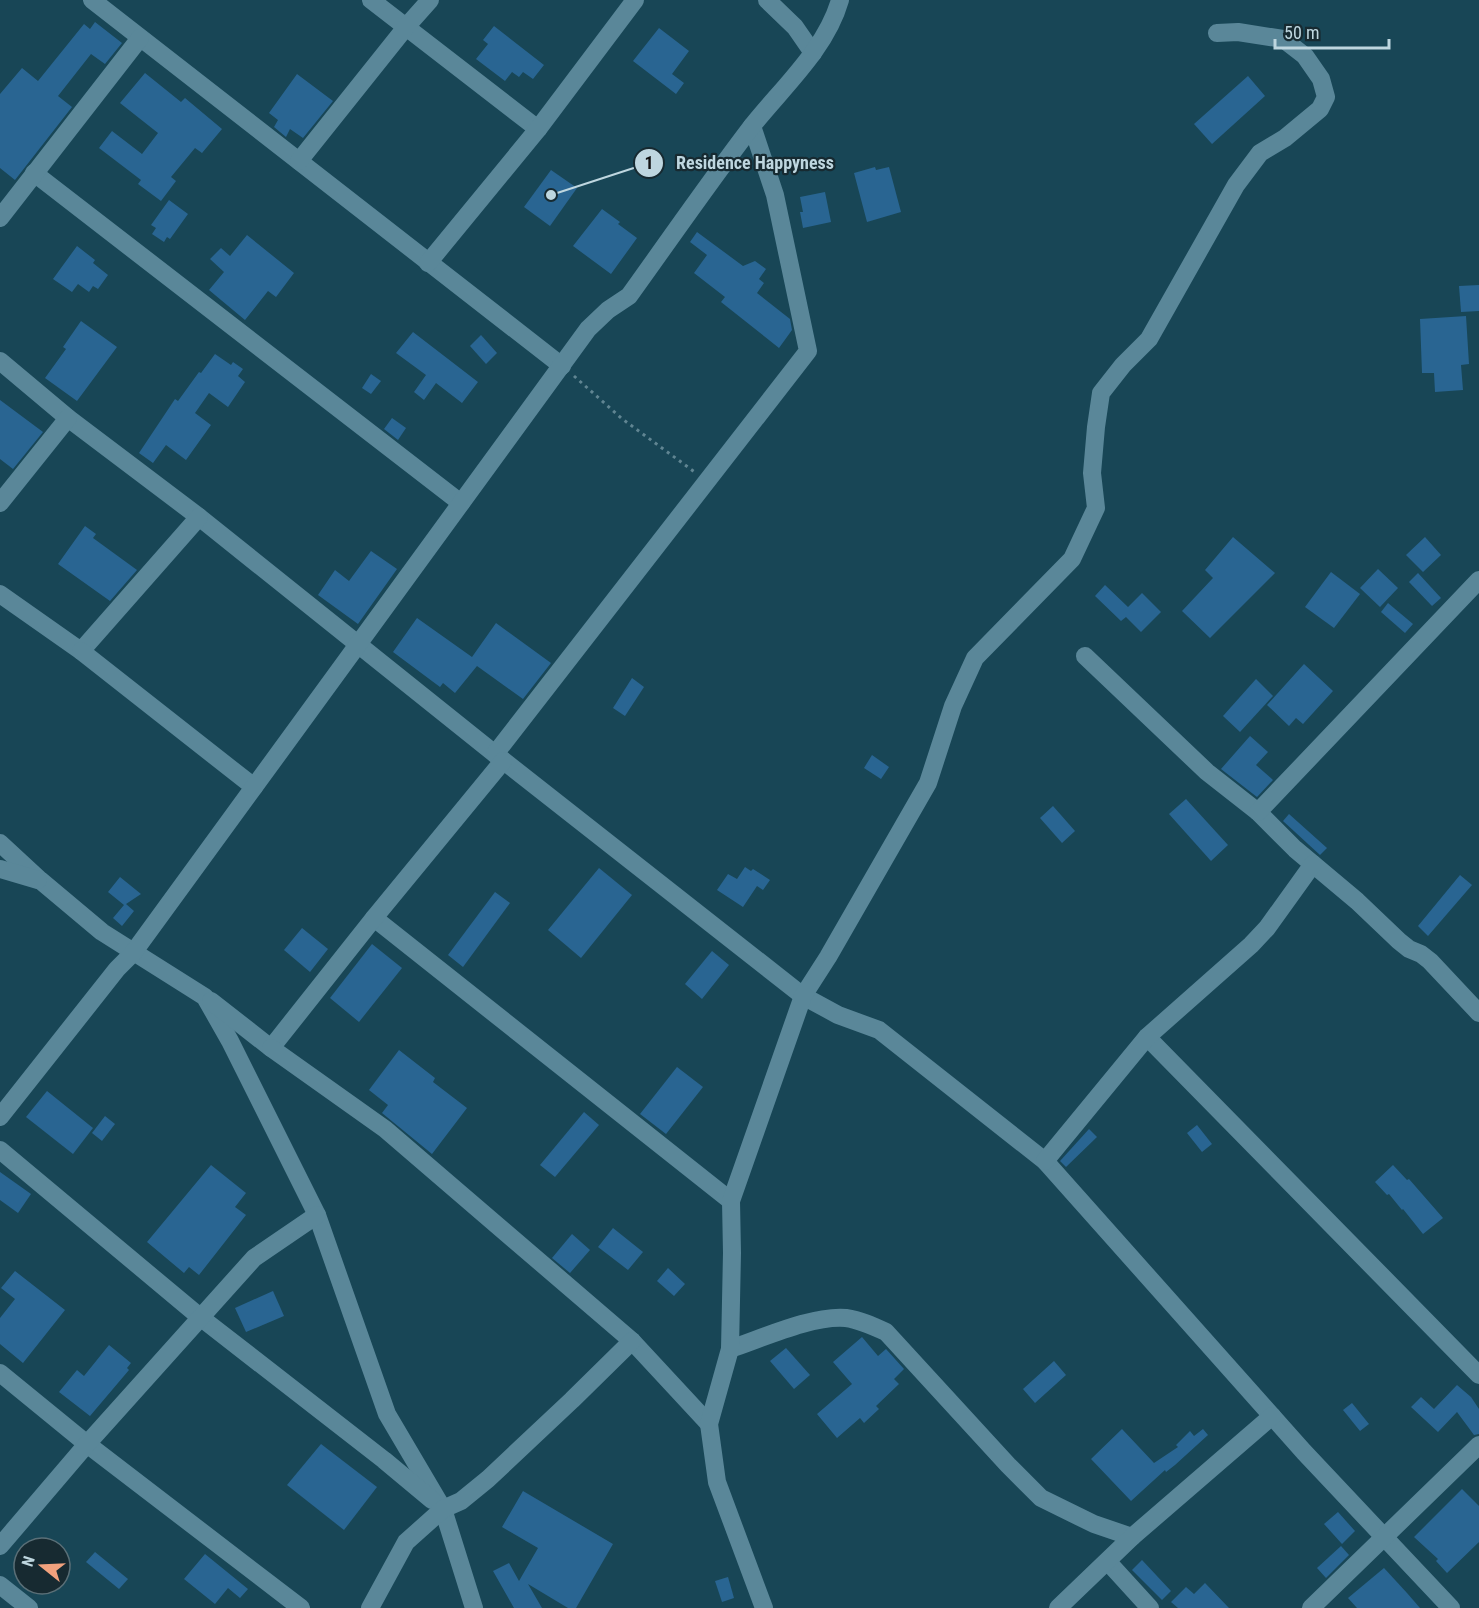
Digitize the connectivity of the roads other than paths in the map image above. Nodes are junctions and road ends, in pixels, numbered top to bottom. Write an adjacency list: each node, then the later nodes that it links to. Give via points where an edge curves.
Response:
1 (92, 0): 9 (street)
2 (371, 0): 7 (street)
3 (430, 0): 7 (street)
4 (635, 0): 12 (street)
5 (767, 0): 10 (street, via 795,27)
6 (840, 0): 10 (street, via 836,15)
7 (406, 27): 12 (street); 13 (street)
8 (1217, 33): 37 (street, via 1283,39 1305,56 1321,79 1326,97 1320,109 1260,153 1236,184 1149,339 1101,393 1092,473 1096,508 1072,559 975,658 952,706 928,783)
9 (140, 38): 13 (street); 14 (street)
10 (813, 53): 11 (street)
11 (752, 126): 18 (street, via 629,296 588,329); 28 (street, via 776,195 808,351)
12 (538, 129): 16 (street)
13 (299, 161): 16 (street)
14 (34, 173): 15 (street); 21 (street)
15 (0, 218)
16 (428, 262): 18 (street)
17 (0, 361): 19 (street)
18 (562, 366): 21 (street)
19 (68, 418): 20 (street); 22 (street)
20 (0, 503)
21 (461, 503): 25 (street)
22 (199, 517): 25 (street); 26 (street)
23 (1479, 580): 30 (street)
24 (0, 594): 26 (street)
25 (360, 644): 28 (street); 29 (street)
26 (81, 651): 29 (street)
27 (1085, 656): 30 (street, via 1207,771)
28 (499, 758): 35 (street); 37 (street)
29 (254, 787): 36 (street)
30 (1258, 812): 32 (street)
31 (0, 843): 34 (street)
32 (1313, 864): 39 (street, via 1399,941 1430,962); 40 (street, via 1251,945)
33 (0, 869): 34 (street)
34 (40, 880): 36 (street)
35 (374, 918): 41 (street); 45 (street)
36 (133, 953): 38 (street); 42 (street)
37 (803, 996): 44 (street, via 838,1015 879,1030); 45 (street)
38 (205, 997): 41 (street); 46 (street)
39 (1479, 1013)
40 (1147, 1036): 44 (street); 51 (street)
41 (271, 1048): 48 (street, via 385,1129)
42 (0, 1117)
43 (0, 1150): 47 (street)
44 (1045, 1161): 52 (street)
45 (731, 1201): 49 (street)
46 (317, 1215): 47 (street, via 254,1258); 56 (street, via 387,1414)
47 (200, 1317): 54 (street); 56 (street)
48 (632, 1341): 53 (street); 56 (street, via 488,1479 461,1501)
49 (730, 1349): 53 (street); 58 (street, via 830,1318 859,1320 886,1332 1041,1498 1094,1524)
50 (0, 1373): 54 (street)
51 (1479, 1376)
52 (1272, 1416): 57 (street); 58 (street)
53 (709, 1424): 66 (street, via 717,1482)
54 (87, 1444): 59 (street); 63 (street)
55 (1479, 1445): 57 (street)
56 (443, 1509): 64 (street, via 406,1542); 65 (street)
57 (1384, 1536): 69 (street); 70 (street)
58 (1132, 1537): 60 (street)
59 (0, 1546)
60 (1107, 1562): 67 (street); 68 (street)
61 (0, 1586): 62 (street)
62 (29, 1608)
63 (301, 1608)
64 (370, 1608)
65 (474, 1608)
66 (765, 1608)
67 (1058, 1608)
68 (1150, 1608)
69 (1311, 1608)
70 (1451, 1608)

